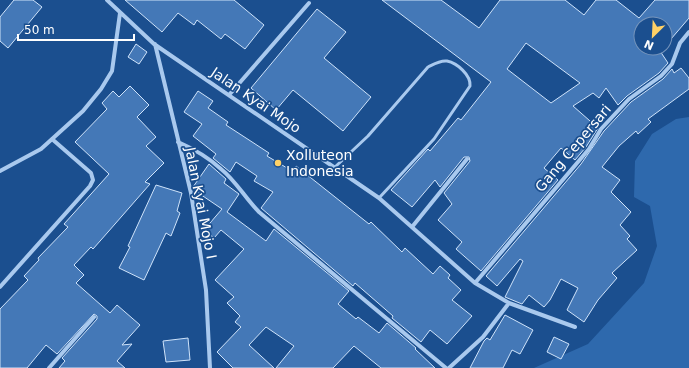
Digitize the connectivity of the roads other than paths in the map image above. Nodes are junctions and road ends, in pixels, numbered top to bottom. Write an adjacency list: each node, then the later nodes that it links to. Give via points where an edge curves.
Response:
1 (107, 0): 3 (street, Jalan Kyai Mojo)
2 (309, 3): 6 (street)
3 (120, 13): 5 (street, Jalan Kyai Mojo); 7 (street, via 109,77 83,111)
4 (689, 32): 14 (street, Gang Cepersari, via 680,43 672,64 661,76 629,99 601,129 589,149)
5 (154, 44): 6 (street, Jalan Kyai Mojo); 8 (street, Jalan Kyai Mojo I)
6 (229, 95): 10 (street, Jalan Kyai Mojo)
7 (52, 139): 11 (street, via 41,149); 15 (street, via 91,174 93,180)
8 (178, 142): 20 (street, Jalan Kyai Mojo I, via 191,193 206,290); 21 (street, via 198,151 222,169 259,212)
9 (467, 159): 13 (street)
10 (335, 168): 12 (street, Jalan Kyai Mojo); 12 (lane, via 368,136 428,67 447,61 467,73 470,86 434,139)
11 (0, 171)
12 (379, 198): 13 (street, Jalan Kyai Mojo)
13 (412, 227): 14 (street, Jalan Kyai Mojo)
14 (475, 282): 16 (street, Jalan Kyai Mojo)
15 (0, 287)
16 (510, 303): 18 (street, Jalan Kyai Mojo); 22 (street, via 483,337)
17 (94, 317): 19 (street)
18 (575, 326)
19 (49, 368)
20 (210, 368)
21 (446, 368)
22 (449, 368)

